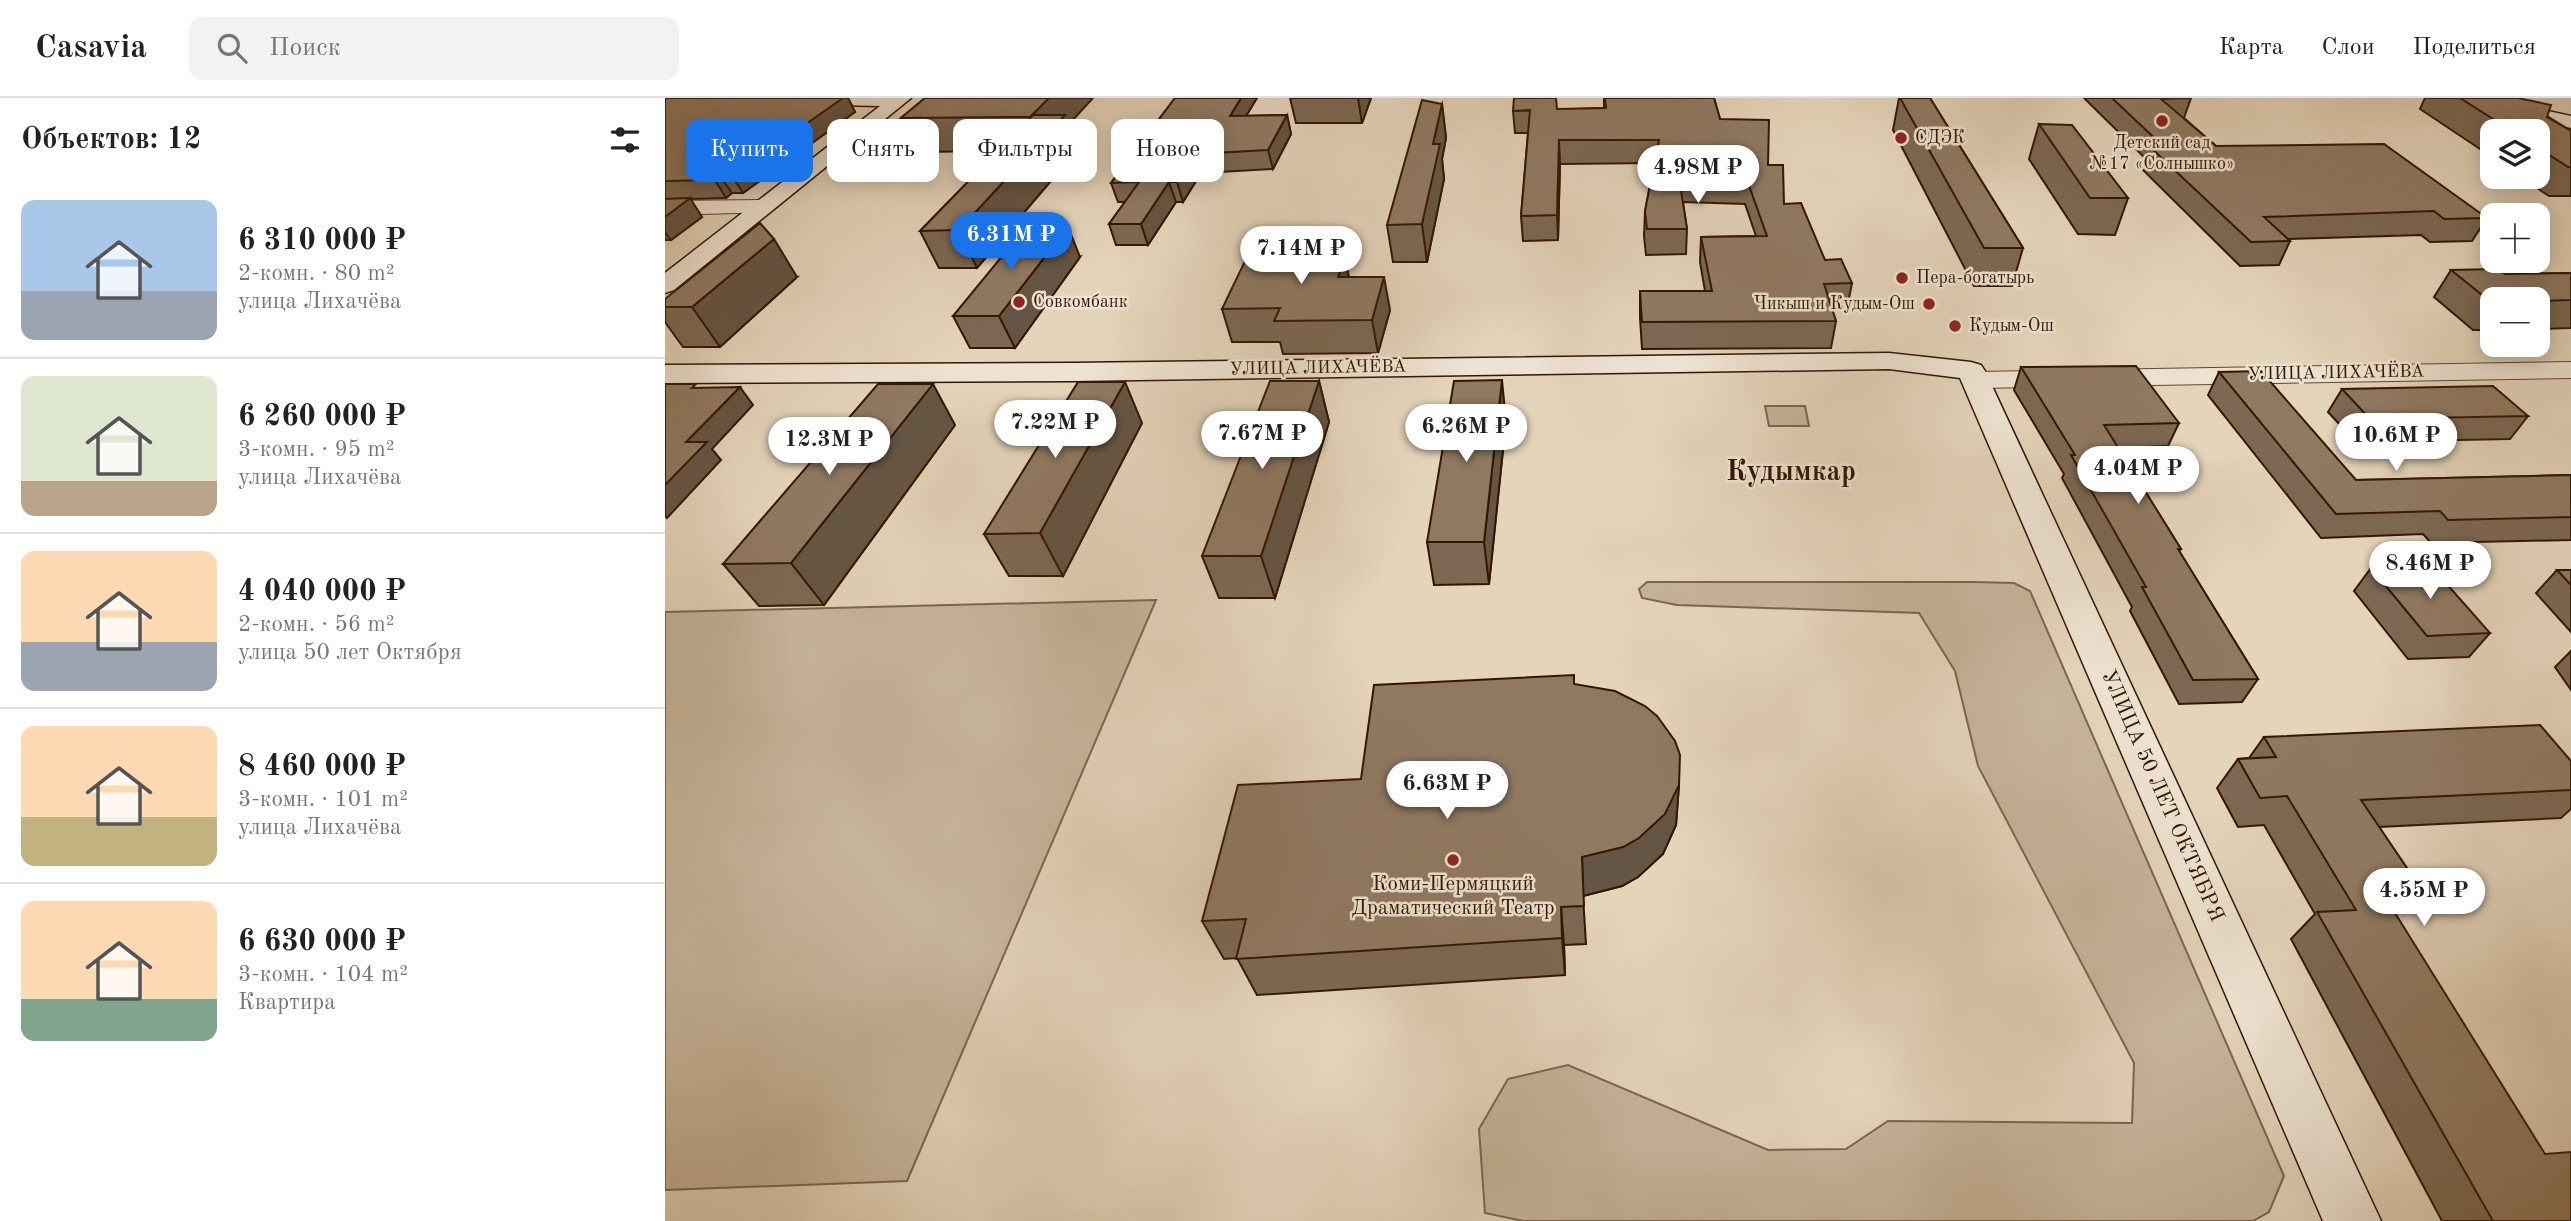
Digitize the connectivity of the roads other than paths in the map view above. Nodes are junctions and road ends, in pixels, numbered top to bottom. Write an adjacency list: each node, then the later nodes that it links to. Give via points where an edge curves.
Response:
1 (788, 98): 3 (street)
2 (2460, 98): 4 (street)
3 (900, 99): 5 (street)
4 (2571, 122)
5 (762, 207): 6 (street); 7 (street)
6 (665, 208)
7 (665, 285)
8 (2571, 370): 10 (street, УЛИЦА ЛИХАЧЁВА)
9 (665, 374): 10 (street, УЛИЦА ЛИХАЧЁВА, via 1889,361)
10 (1973, 375): 11 (street, УЛИЦА 50 ЛЕТ ОКТЯБРЯ)
11 (2352, 1221)

